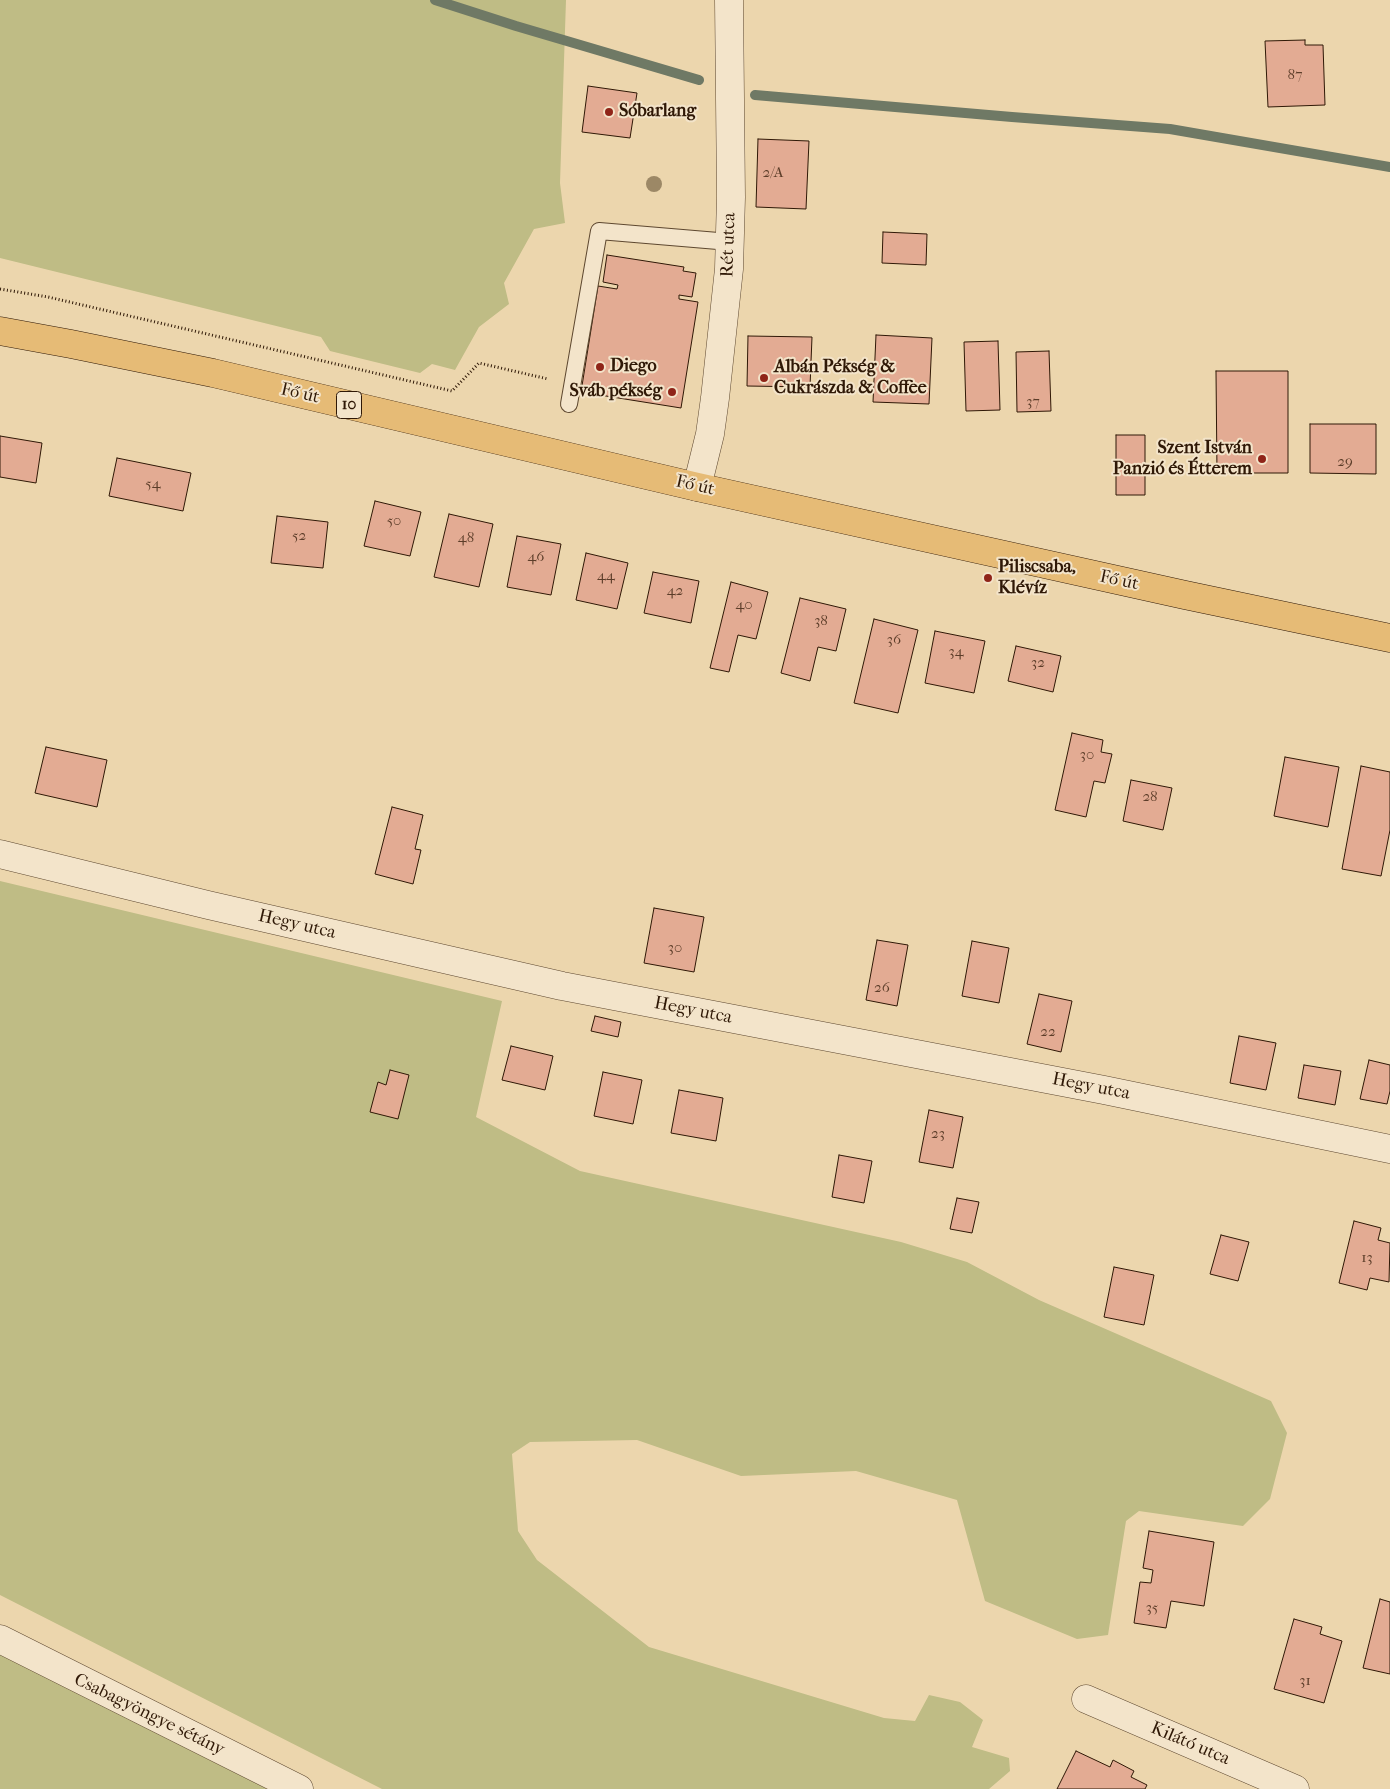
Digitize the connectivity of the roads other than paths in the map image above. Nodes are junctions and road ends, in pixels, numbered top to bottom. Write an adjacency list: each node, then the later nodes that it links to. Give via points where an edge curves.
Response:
1 (729, 0): 2 (street, Rét utca)
2 (730, 242): 4 (lane, via 599,231); 5 (street, Rét utca, via 715,398)
3 (0, 331): 5 (main road, Fő út / 10, via 213,373)
4 (569, 404)
5 (697, 487): 6 (main road, Fő út / 10)
6 (1390, 638)
7 (0, 854): 8 (street, Hegy utca, via 562,986 1104,1090)
8 (1390, 1149)
9 (0, 1639): 11 (street, Csabagyöngye sétány)
10 (1086, 1699): 12 (street, Kilátó utca)
11 (298, 1789)
12 (1295, 1789)

